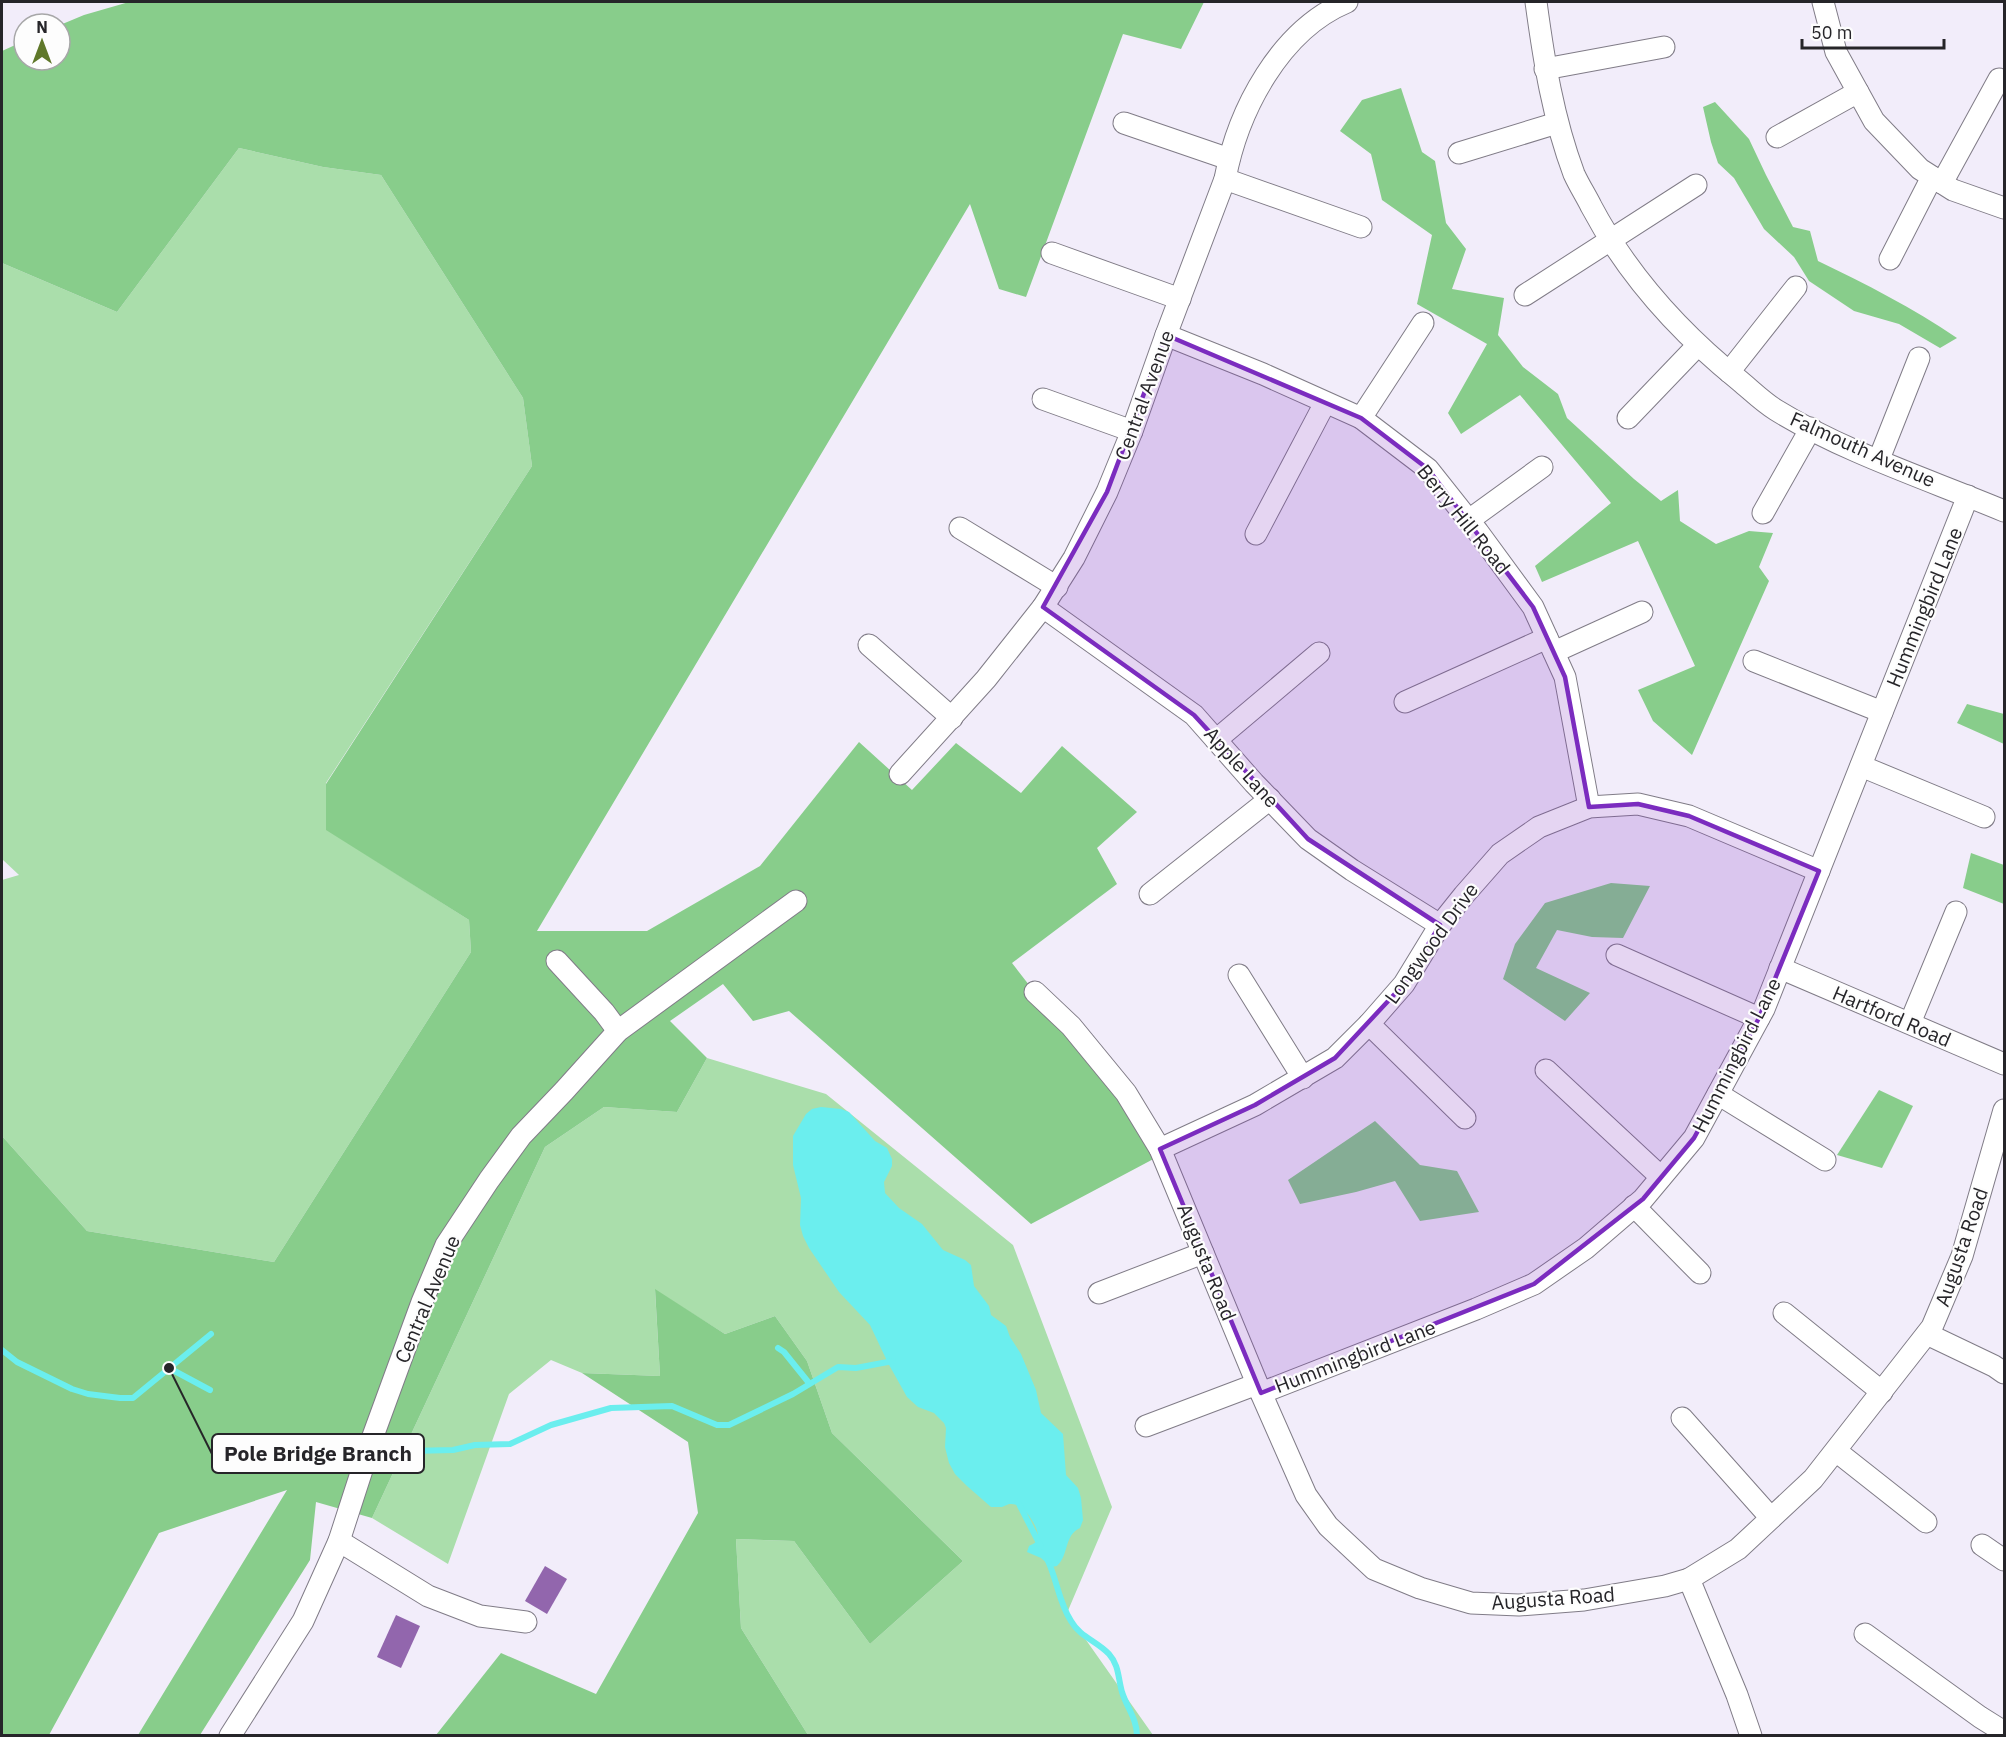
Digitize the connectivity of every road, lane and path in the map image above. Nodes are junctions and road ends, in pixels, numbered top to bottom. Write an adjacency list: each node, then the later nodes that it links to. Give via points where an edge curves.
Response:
1 (1347, 2): 12 (street, Central Avenue, via 1330,9 1288,45 1259,84 1240,125)
2 (1536, 2): 5 (street, Falmouth Avenue)
3 (1823, 2): 7 (street, via 1836,52)
4 (1664, 47): 5 (street)
5 (1545, 69): 9 (street, Falmouth Avenue)
6 (1999, 79): 13 (street)
7 (1858, 92): 10 (street); 13 (street, via 1874,121 1920,169)
8 (1124, 123): 12 (street)
9 (1557, 123): 11 (street); 17 (street, Falmouth Avenue, via 1575,176)
10 (1778, 137)
11 (1460, 153)
12 (1227, 169): 16 (street); 22 (street, Central Avenue)
13 (1937, 180): 15 (street, via 1953,190); 19 (street)
14 (1696, 185): 17 (street)
15 (2004, 208)
16 (1360, 227)
17 (1609, 240): 21 (street); 25 (street, Falmouth Avenue, via 1670,318)
18 (1052, 253): 22 (street)
19 (1890, 259)
20 (1796, 287): 27 (street)
21 (1525, 295)
22 (1180, 299): 24 (street, Central Avenue)
23 (1424, 323): 30 (street)
24 (1166, 335): 29 (street, Berry Hill Road); 33 (street, Central Avenue)
25 (1698, 345): 27 (street, Falmouth Avenue); 31 (street)
26 (1919, 358): 34 (street)
27 (1729, 372): 32 (street, Falmouth Avenue, via 1774,409)
28 (1043, 399): 33 (street)
29 (1325, 403): 30 (street, Berry Hill Road); 41 (street)
30 (1361, 418): 39 (street, Berry Hill Road, via 1428,469)
31 (1628, 418)
32 (1810, 428): 34 (street, Falmouth Avenue); 38 (street)
33 (1132, 431): 42 (street, Central Avenue, via 1107,492)
34 (1879, 459): 36 (street, Falmouth Avenue)
35 (1542, 467): 39 (street)
36 (1968, 496): 37 (street, Falmouth Avenue); 50 (street, Hummingbird Lane)
37 (2004, 511)
38 (1763, 513)
39 (1469, 520): 46 (street, Berry Hill Road, via 1533,607)
40 (960, 528): 42 (street)
41 (1256, 534)
42 (1057, 587): 43 (street, Central Avenue)
43 (1043, 607): 51 (street, Central Avenue); 52 (street, Apple Lane, via 1194,715)
44 (1642, 612): 46 (street)
45 (869, 645): 51 (street)
46 (1550, 645): 49 (street); 56 (street, Berry Hill Road, via 1565,676)
47 (1319, 652): 52 (street)
48 (1754, 661): 50 (street)
49 (1405, 702)
50 (1882, 712): 53 (street, Hummingbird Lane)
51 (952, 718): 54 (street, Central Avenue)
52 (1216, 740): 55 (street, Apple Lane)
53 (1861, 766): 57 (street); 58 (street, Hummingbird Lane)
54 (900, 774)
55 (1270, 799): 59 (street); 62 (street, Apple Lane, via 1308,839)
56 (1589, 807): 58 (street, Longwood Drive, via 1638,804 1689,816); 62 (street, Longwood Drive, via 1539,827 1500,854)
57 (1984, 817)
58 (1819, 871): 65 (street, Hummingbird Lane)
59 (1150, 894)
60 (796, 901): 71 (street, Central Avenue)
61 (1956, 912): 69 (street)
62 (1440, 925): 70 (street, Longwood Drive, via 1404,984)
63 (1617, 955): 68 (street)
64 (557, 961): 71 (street)
65 (1780, 968): 68 (street, Hummingbird Lane); 69 (street, Hartford Road)
66 (1239, 975): 74 (street)
67 (1035, 992): 78 (street, Augusta Road, via 1071,1026 1126,1093)
68 (1760, 1018): 75 (street, Hummingbird Lane)
69 (1910, 1023): 72 (street, Hartford Road)
70 (1369, 1024): 74 (street, Longwood Drive, via 1335,1058); 77 (street)
71 (618, 1031): 95 (street, Central Avenue, via 521,1136 446,1245 373,1436)
72 (2004, 1064)
73 (1546, 1070): 80 (street)
74 (1304, 1078): 78 (street, Longwood Drive)
75 (1718, 1094): 79 (street); 80 (street, Hummingbird Lane, via 1694,1138)
76 (2004, 1110): 86 (street, Augusta Road, via 1962,1256)
77 (1465, 1118)
78 (1160, 1149): 82 (street, Augusta Road)
79 (1825, 1160)
80 (1661, 1177): 81 (street, Hummingbird Lane)
81 (1634, 1206): 83 (street); 88 (street, Hummingbird Lane, via 1586,1248 1534,1284)
82 (1203, 1253): 84 (street); 88 (street, Augusta Road)
83 (1700, 1273)
84 (1099, 1293)
85 (1784, 1313): 89 (street)
86 (1927, 1334): 87 (street); 89 (street, Augusta Road)
87 (2004, 1373)
88 (1259, 1388): 91 (street, Hummingbird Lane); 98 (street, Augusta Road, via 1306,1495 1328,1526 1374,1569 1471,1603 1520,1605 1584,1600)
89 (1882, 1392): 92 (street, Augusta Road)
90 (1682, 1418): 93 (street)
91 (1146, 1426)
92 (1836, 1450): 93 (street, Augusta Road, via 1813,1479); 94 (street)
93 (1771, 1518): 98 (street, Augusta Road, via 1738,1549)
94 (1926, 1522)
95 (339, 1541): 99 (street, via 428,1596 480,1616); 102 (street, Central Avenue, via 303,1621)
96 (1982, 1545): 97 (street)
97 (2004, 1560)
98 (1689, 1579): 103 (street)
99 (526, 1622)
100 (1865, 1634): 101 (street)
101 (1998, 1726)
102 (230, 1736)
103 (1751, 1736)

